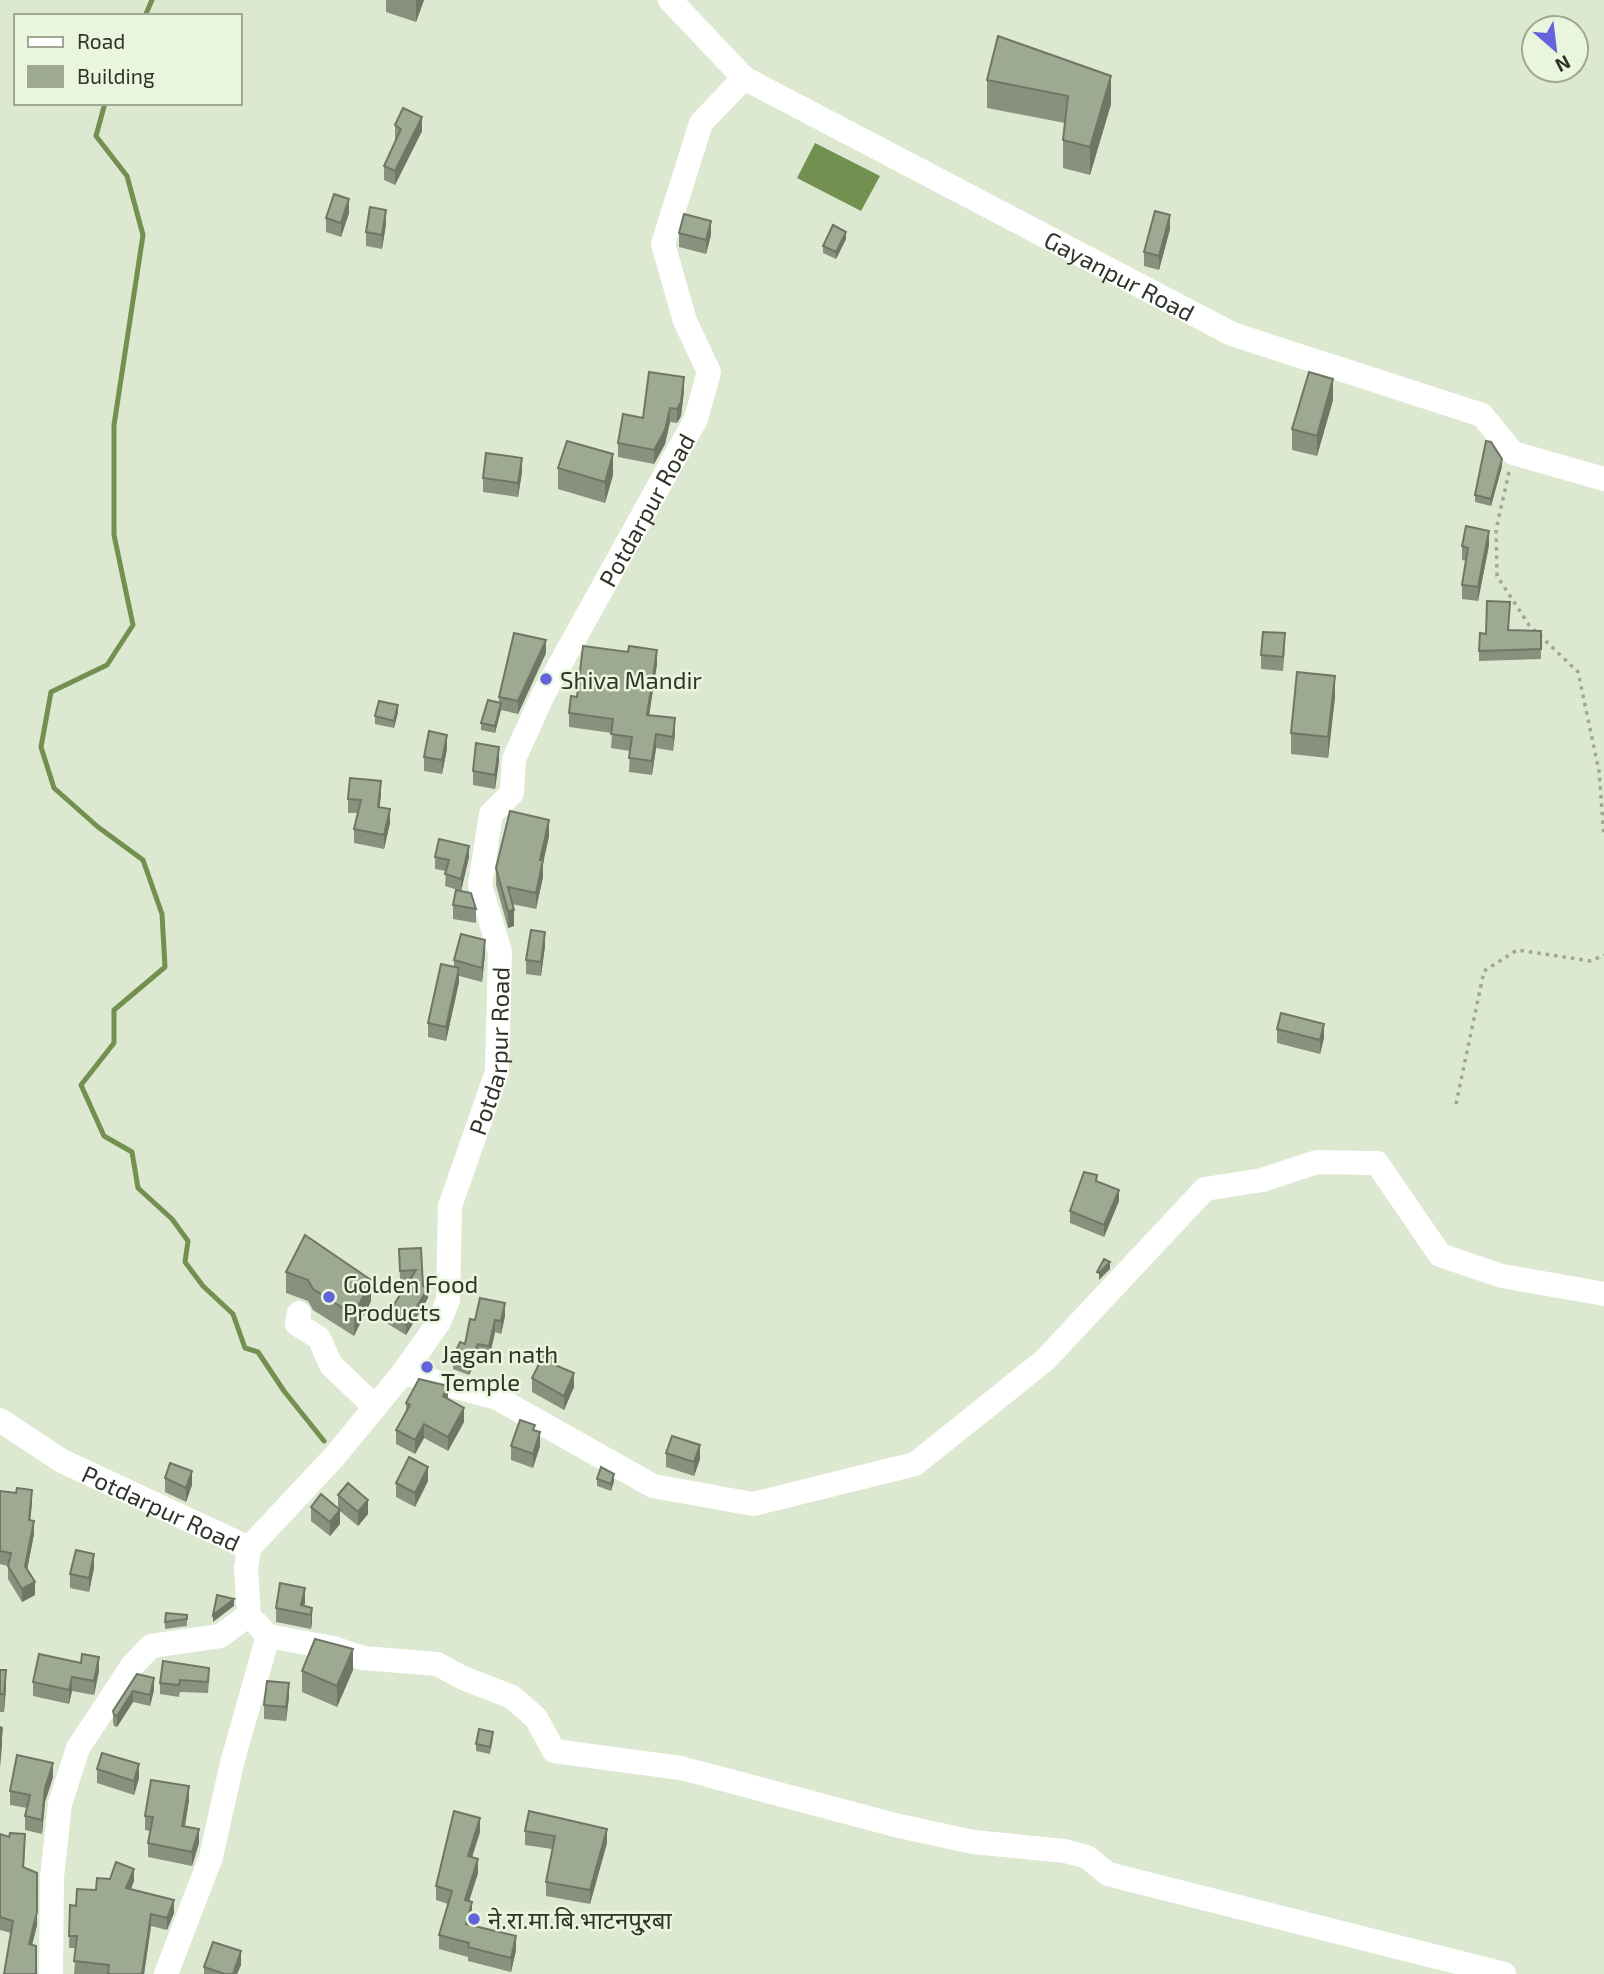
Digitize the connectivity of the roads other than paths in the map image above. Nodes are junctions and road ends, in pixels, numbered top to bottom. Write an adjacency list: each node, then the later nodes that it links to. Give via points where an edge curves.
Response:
1 (670, 0): 2 (street, Gayanpur Road)
2 (744, 78): 3 (street, Gayanpur Road, via 1232,334 1482,415 1513,453); 6 (street, Potdarpur Road, via 701,123 663,244 685,321 709,372 696,419 542,696 514,759 512,793 491,814 480,885 500,952 497,1072 450,1206 448,1300 439,1322)
3 (1604, 479)
4 (1604, 1293): 6 (street, via 1502,1276 1440,1255 1377,1163 1317,1162 1262,1180 1205,1189 1045,1360 915,1464 753,1504 653,1486 497,1398)
5 (299, 1313): 7 (street, via 297,1324 319,1338 331,1365)
6 (403, 1373): 7 (street, Potdarpur Road)
7 (375, 1407): 9 (street, Potdarpur Road)
8 (0, 1420): 9 (street, Potdarpur Road, via 62,1461)
9 (249, 1548): 10 (street)
10 (249, 1615): 11 (street); 12 (street, via 220,1636 151,1646 132,1666 78,1748 60,1804 52,1877)
11 (268, 1636): 13 (street, via 211,1857); 14 (street, via 363,1658 437,1664 512,1697 536,1718 554,1751 681,1768 973,1842 1065,1851 1087,1857 1108,1874)
12 (51, 1974)
13 (166, 1974)
14 (1504, 1974)

